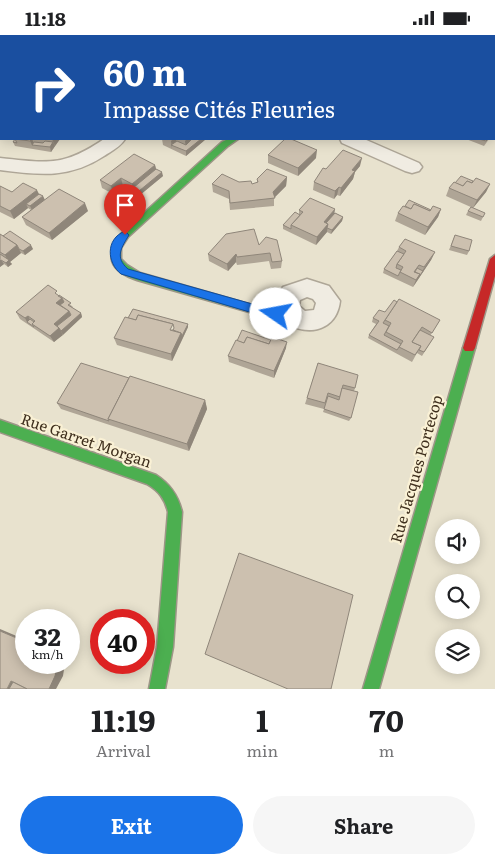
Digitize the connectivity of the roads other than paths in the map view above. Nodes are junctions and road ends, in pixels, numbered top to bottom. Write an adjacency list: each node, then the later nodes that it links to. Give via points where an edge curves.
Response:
1 (115, 140): 4 (street, via 94,156 68,166 40,169)
2 (232, 140): 7 (street, via 120,240 114,257 119,267 137,276 263,312)
3 (351, 140): 5 (street)
4 (0, 164)
5 (412, 167)
6 (495, 259): 10 (street, Rue Jacques Portecop)
7 (290, 311)
8 (0, 426): 9 (street, Rue Garret Morgan, via 151,479 169,493 174,513 165,647)
9 (157, 689)
10 (371, 689)

